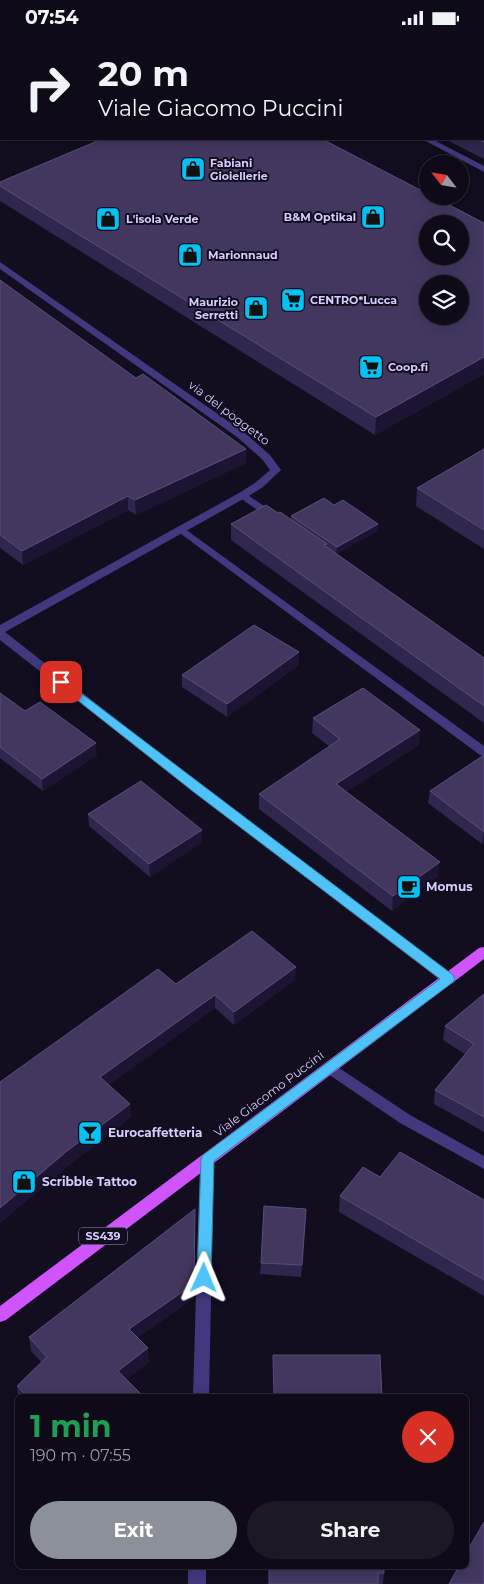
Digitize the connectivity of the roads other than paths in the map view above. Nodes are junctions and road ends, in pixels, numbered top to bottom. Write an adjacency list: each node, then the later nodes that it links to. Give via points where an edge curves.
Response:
1 (428, 140): 2 (street)
2 (484, 169)
3 (0, 265): 4 (street, via del poggetto, via 240,435 266,457 276,470)
4 (243, 495): 5 (street); 6 (street, via del poggetto)
5 (283, 523)
6 (181, 529): 7 (street, via del poggetto); 9 (street)
7 (0, 630)
8 (0, 634): 11 (street)
9 (484, 752)
10 (484, 952): 11 (main road, Viale Giacomo Puccini / SS439)
11 (448, 979): 12 (main road, Viale Giacomo Puccini / SS439)
12 (330, 1068): 13 (main road, Viale Giacomo Puccini / SS439); 14 (street, via 393,1113)
13 (207, 1159): 15 (main road, Viale Giacomo Puccini / SS439); 16 (street)
14 (484, 1163)
15 (0, 1315)
16 (202, 1394)
17 (197, 1569): 18 (street)
18 (197, 1584)

